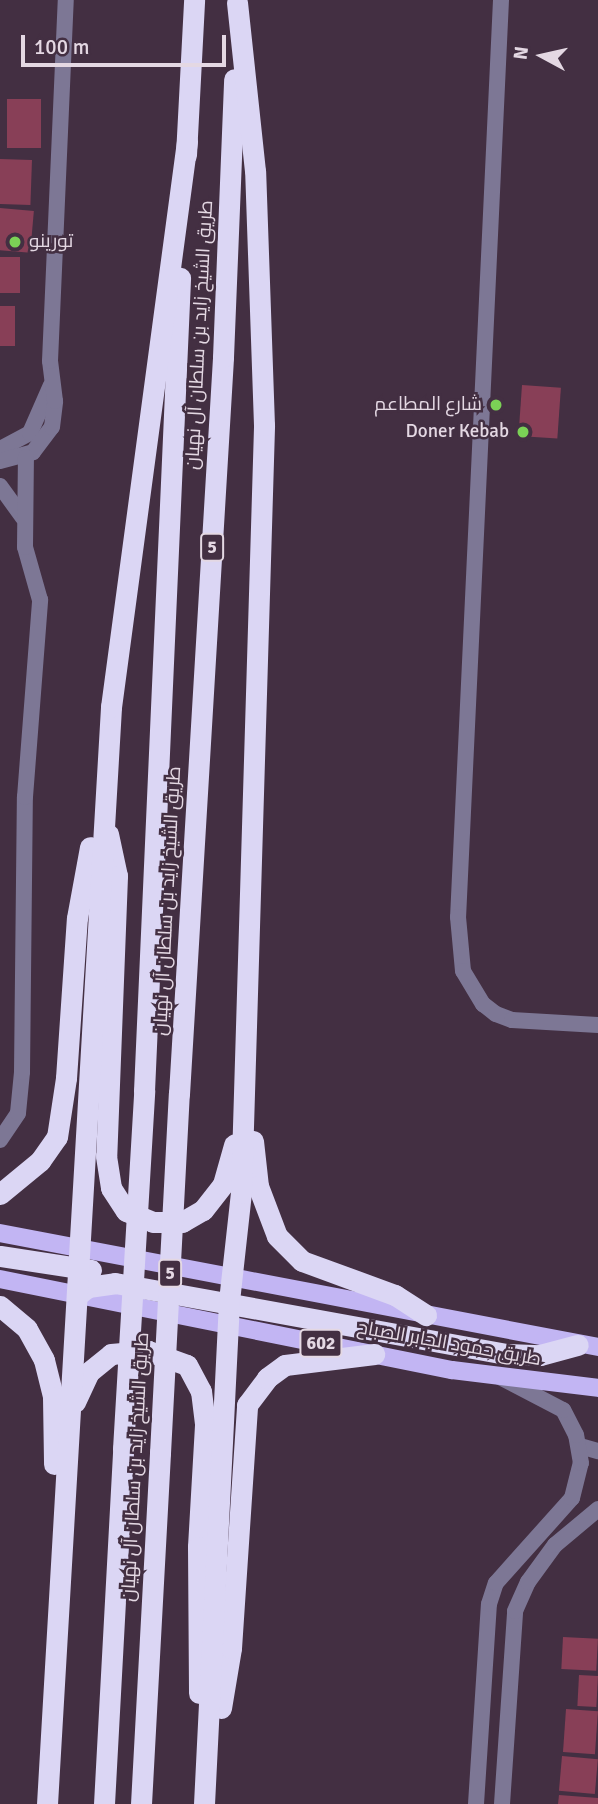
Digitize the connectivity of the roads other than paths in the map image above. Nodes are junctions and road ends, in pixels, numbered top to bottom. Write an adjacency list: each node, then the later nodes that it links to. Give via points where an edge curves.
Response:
1 (66, 0): 6 (street)
2 (194, 0): 5 (highway, طريق الشيخ زايد بن سلطان آل نهيان / 5)
3 (501, 0): 13 (street, via 458,917 463,971 483,1004 496,1014 512,1020)
4 (237, 2): 14 (highway, via 255,171 264,425); 42 (highway, طريق الشيخ زايد بن سلطان آل نهيان / 5, bridge, via 223,357)
5 (187, 141): 12 (highway, via 118,640); 41 (highway, طريق الشيخ زايد بن سلطان آل نهيان / 5, bridge, via 144,1091)
6 (52, 383): 7 (street, via 30,433); 8 (street, via 52,427)
7 (0, 449)
8 (26, 457): 9 (street); 11 (street)
9 (0, 461)
10 (0, 486): 11 (street)
11 (23, 518): 16 (street, via 25,547 40,600 25,797 22,1072 18,1113)
12 (102, 812): 15 (highway, via 117,887 106,1156 111,1188 125,1211 153,1222 172,1222 203,1210 223,1184); 17 (highway, via 85,863 79,904 57,1137 40,1161); 19 (highway)
13 (598, 1025)
14 (246, 1074): 15 (highway); 27 (highway, via 258,1186 277,1236 302,1261 395,1295)
15 (244, 1106): 22 (highway)
16 (0, 1140)
17 (0, 1194)
18 (0, 1233): 19 (main road, طريق حمود الجابر الصباح)
19 (82, 1245): 21 (highway); 22 (main road, طريق حمود الجابر الصباح)
20 (0, 1256): 21 (highway)
21 (80, 1269): 22 (highway, via 204,1286); 24 (highway)
22 (231, 1276): 26 (highway); 27 (main road, طريق حمود الجابر الصباح)
23 (0, 1279): 24 (main road)
24 (79, 1294): 26 (highway, via 88,1287 115,1283); 32 (highway)
25 (0, 1306): 36 (highway, via 27,1329 44,1360 53,1397)
26 (229, 1312): 28 (highway, via 477,1351 540,1355); 29 (main road, طريق حمود الجابر الصباح / 602); 39 (highway)
27 (426, 1315): 28 (main road, طريق حمود الجابر الصباح)
28 (588, 1346)
29 (374, 1354): 30 (main road, طريق حمود الجابر الصباح / 602); 39 (highway, via 285,1365 267,1377 247,1405 231,1648)
30 (497, 1376): 31 (main road, طريق حمود الجابر الصباح / 602); 33 (street, via 563,1410)
31 (598, 1388)
32 (70, 1414): 36 (highway); 39 (highway, via 89,1372 111,1354 148,1351 187,1365 201,1391 205,1425 197,1655)
33 (580, 1446): 34 (street); 37 (street, via 580,1476 572,1498 496,1583 489,1604)
34 (598, 1451)
35 (598, 1509): 38 (street, via 555,1545 515,1611)
36 (57, 1622): 40 (highway)
37 (481, 1723): 38 (street, via 494,1711 504,1719); 44 (street)
38 (507, 1731): 45 (street)
39 (207, 1757): 43 (highway)
40 (47, 1804)
41 (104, 1804)
42 (141, 1804)
43 (204, 1804)
44 (476, 1804)
45 (502, 1804)

